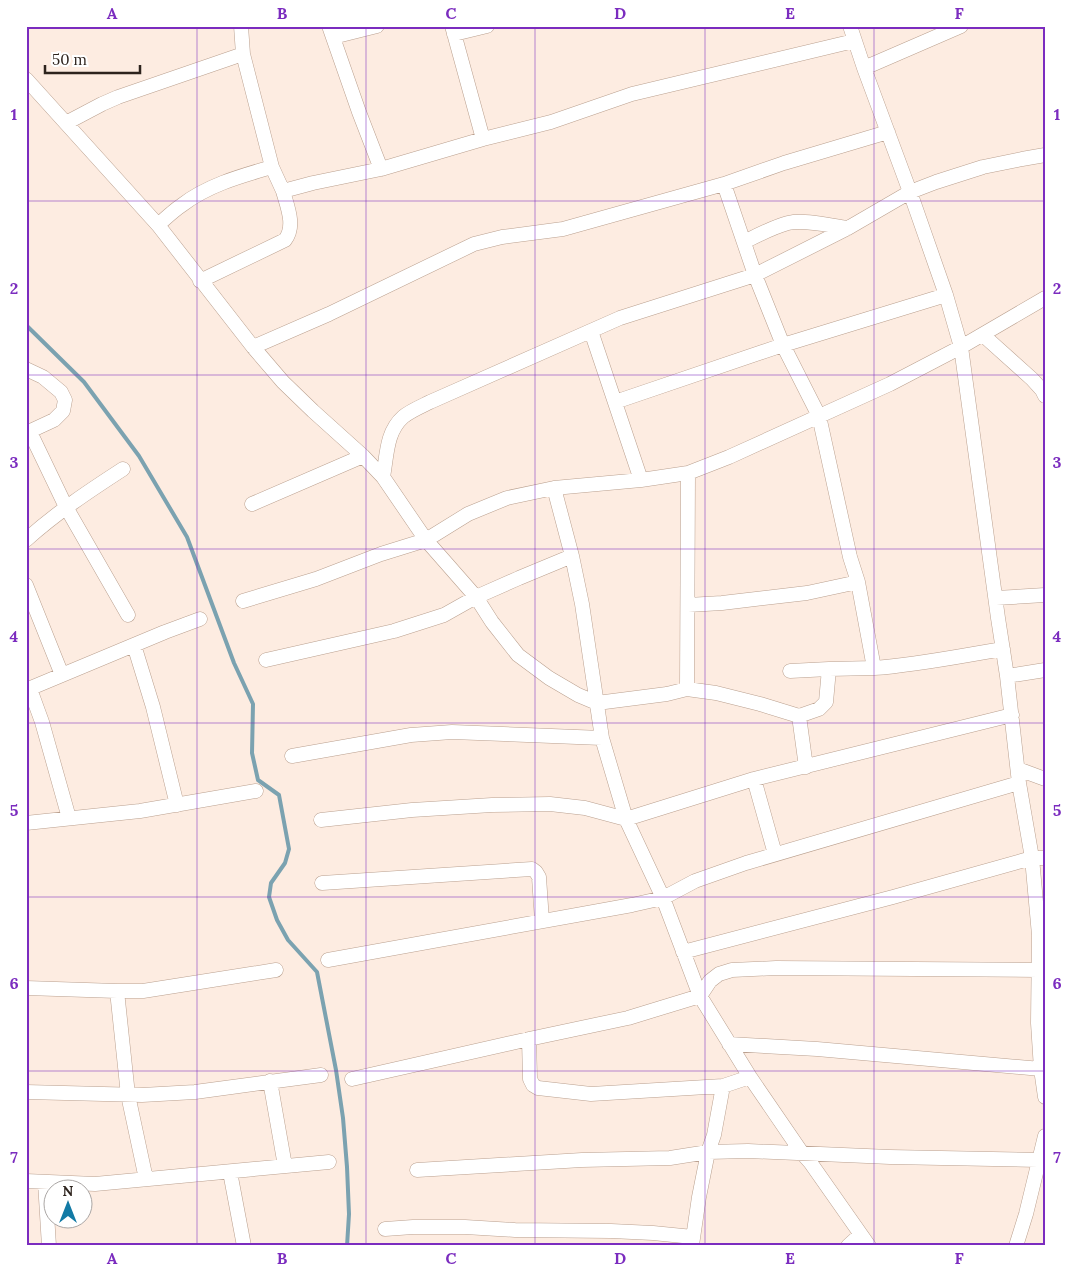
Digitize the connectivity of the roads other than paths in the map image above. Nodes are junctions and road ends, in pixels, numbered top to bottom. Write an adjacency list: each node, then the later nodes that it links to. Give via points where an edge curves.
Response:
1 (241, 26): 9 (street)
2 (377, 26): 7 (street)
3 (487, 26): 6 (street)
4 (850, 26): 8 (street)
5 (961, 26): 10 (street)
6 (453, 30): 14 (street)
7 (331, 32): 17 (street)
8 (854, 40): 10 (street); 14 (street, via 632,94 551,122)
9 (242, 54): 12 (street, via 118,97); 16 (street)
10 (864, 68): 13 (street)
11 (26, 80): 12 (street)
12 (66, 123): 21 (street)
13 (888, 132): 18 (street); 20 (street)
14 (483, 138): 17 (street)
15 (1045, 155): 20 (street, via 983,167)
16 (272, 168): 19 (street); 21 (street, via 206,190)
17 (381, 169): 19 (street)
18 (724, 184): 23 (street); 31 (street, via 562,229 474,244)
19 (283, 191): 25 (street, via 290,216 289,234 285,240)
20 (910, 192): 22 (street); 26 (street)
21 (158, 225): 25 (street)
22 (848, 228): 23 (street, via 790,223); 24 (street)
23 (744, 242): 24 (street)
24 (755, 275): 28 (street, via 628,315); 30 (street)
25 (200, 280): 31 (street)
26 (946, 295): 30 (street); 32 (street)
27 (1044, 299): 29 (street)
28 (591, 331): 35 (street); 41 (street, via 404,416 394,426 390,437)
29 (982, 335): 32 (street); 34 (street, via 1032,379)
30 (782, 345): 35 (street); 36 (street)
31 (253, 347): 38 (street, via 313,412)
32 (961, 347): 36 (street); 53 (street)
33 (26, 370): 37 (street, via 43,377 61,392 65,400 63,411 54,420)
34 (1045, 396)
35 (615, 402): 42 (street)
36 (819, 416): 40 (street); 49 (street)
37 (28, 433): 45 (street)
38 (363, 456): 41 (street); 44 (street)
39 (123, 469): 45 (street)
40 (688, 473): 42 (street); 55 (street)
41 (383, 477): 47 (street)
42 (641, 480): 43 (street)
43 (554, 488): 47 (street, via 507,498 487,506); 48 (street)
44 (252, 504)
45 (66, 507): 46 (street); 56 (street)
46 (26, 540)
47 (426, 540): 52 (street); 54 (street)
48 (572, 556): 52 (street); 69 (street)
49 (858, 582): 55 (street, via 807,593); 61 (street)
50 (26, 585): 65 (street)
51 (1045, 595): 53 (street)
52 (476, 597): 60 (street, via 444,615 394,631); 69 (street, via 518,655 549,678)
53 (996, 598): 59 (street)
54 (243, 601)
55 (688, 605): 67 (street)
56 (128, 615)
57 (200, 619): 58 (street)
58 (134, 645): 65 (street); 79 (street)
59 (1002, 649): 61 (street); 66 (street)
60 (266, 660)
61 (874, 668): 62 (street)
62 (829, 669): 64 (street); 71 (street, via 826,702 819,710)
63 (1045, 670): 66 (street)
64 (790, 671)
65 (62, 675): 68 (street)
66 (1007, 676): 70 (street)
67 (687, 689): 69 (street); 71 (street, via 716,693)
68 (28, 690): 80 (street, via 42,722)
69 (597, 703): 72 (street)
70 (1012, 715): 74 (street); 75 (street)
71 (799, 716): 74 (street)
72 (602, 738): 73 (street, via 452,732 411,735); 81 (street)
73 (292, 756)
74 (806, 767): 76 (street)
75 (1018, 776): 77 (street); 84 (street); 85 (street)
76 (754, 779): 81 (street); 84 (street)
77 (1045, 779)
78 (256, 791): 79 (street)
79 (177, 805): 80 (street)
80 (69, 818): 83 (street)
81 (626, 819): 82 (street, via 585,808 550,804 412,810); 87 (street)
82 (321, 820)
83 (26, 823)
84 (775, 854): 87 (street, via 715,873)
85 (1038, 858): 89 (street); 90 (street)
86 (322, 883): 88 (street, via 532,870 539,877)
87 (662, 898): 88 (street); 90 (street)
88 (542, 921): 91 (street)
89 (1042, 935): 93 (street)
90 (683, 952): 96 (street)
91 (328, 960)
92 (276, 970): 95 (street, via 143,991)
93 (1038, 970): 96 (street, via 732,970 710,981); 97 (street)
94 (26, 988): 95 (street)
95 (117, 991): 108 (street)
96 (700, 996): 98 (street, via 628,1018); 99 (street)
97 (1041, 1022): 100 (street)
98 (529, 1039): 103 (street); 105 (street, via 530,1079 538,1088 591,1094)
99 (729, 1044): 100 (street); 102 (street)
100 (1041, 1069): 106 (street)
101 (321, 1075): 104 (street)
102 (750, 1077): 105 (street); 111 (street)
103 (352, 1079)
104 (270, 1082): 108 (street, via 196,1092); 114 (street)
105 (723, 1086): 110 (street)
106 (1044, 1091)
107 (26, 1092): 108 (street)
108 (128, 1095): 117 (street)
109 (1045, 1136): 112 (street)
110 (708, 1152): 111 (street); 115 (street, via 670,1158); 124 (street)
111 (802, 1153): 112 (street); 123 (street)
112 (1038, 1160): 128 (street)
113 (329, 1162): 114 (street)
114 (285, 1166): 116 (street)
115 (417, 1170)
116 (230, 1172): 117 (street); 126 (street)
117 (146, 1179): 120 (street)
118 (26, 1181): 119 (street)
119 (42, 1182)
120 (92, 1184)
121 (385, 1229): 124 (street, via 465,1227 611,1231 653,1234)
122 (47, 1230): 125 (street)
123 (865, 1240): 127 (street)
124 (693, 1242)
125 (48, 1246)
126 (244, 1246)
127 (848, 1246)
128 (1016, 1246)

